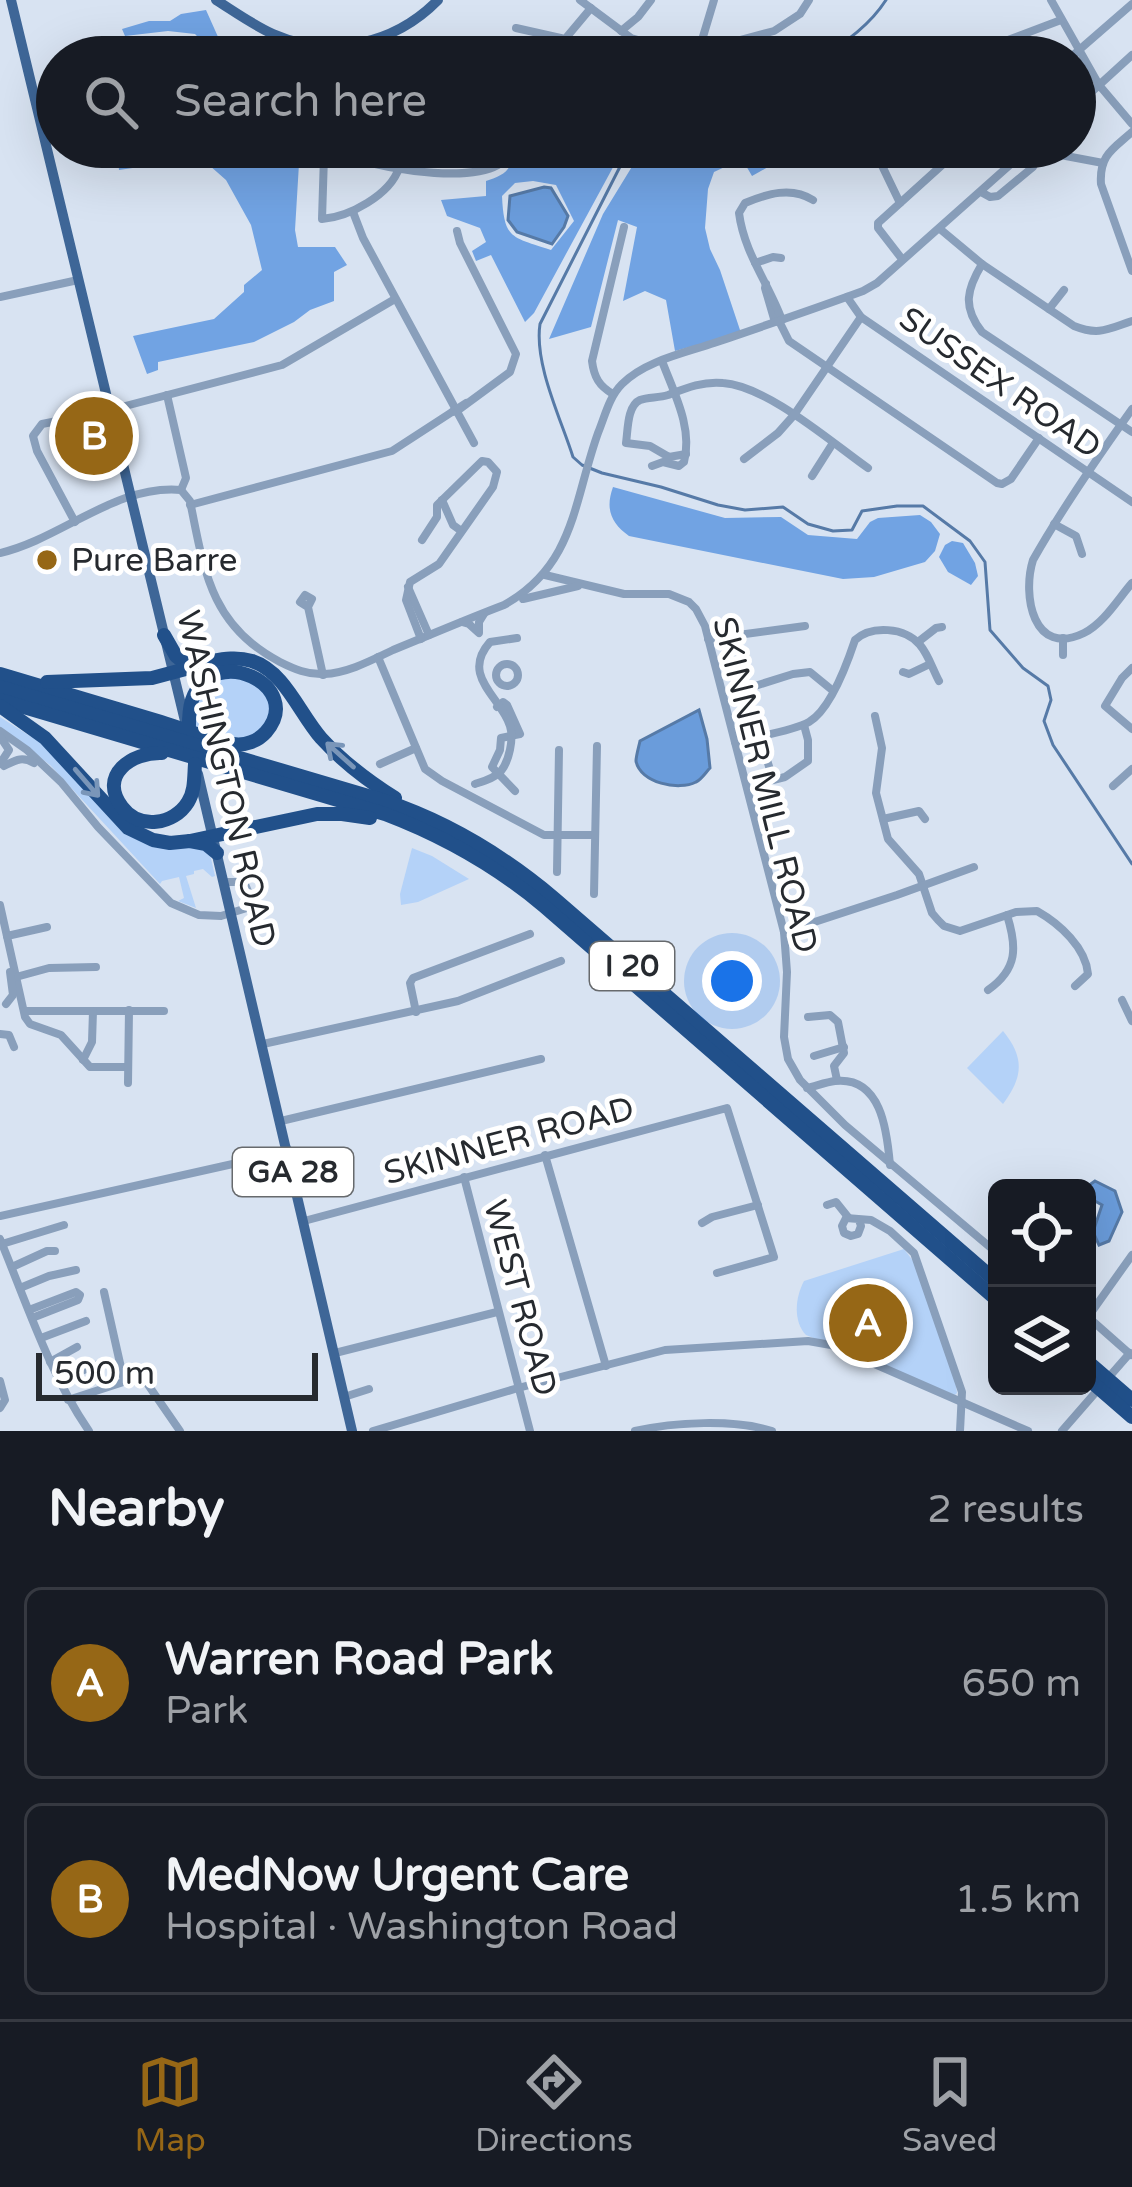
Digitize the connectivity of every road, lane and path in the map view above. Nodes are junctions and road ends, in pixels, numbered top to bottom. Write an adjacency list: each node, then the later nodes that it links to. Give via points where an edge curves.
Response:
1 (11, 0): 28 (main road, WASHINGTON ROAD / GA 28)
2 (216, 0): 14 (main road)
3 (438, 0): 15 (main road)
4 (580, 0): 10 (street)
5 (651, 0): 13 (street)
6 (714, 0): 19 (street)
7 (809, 0): 20 (street, via 800,14)
8 (1051, 0): 11 (street)
9 (1132, 4): 23 (street)
10 (590, 8): 13 (street); 17 (street)
11 (1061, 20): 21 (street); 22 (street)
12 (515, 28): 16 (street)
13 (621, 31): 18 (street)
14 (280, 36)
15 (383, 36)
16 (552, 36)
17 (568, 36)
18 (631, 36)
19 (704, 36)
20 (756, 36)
21 (1019, 36)
22 (1068, 36)
23 (1096, 36)
24 (1132, 56): 26 (street)
25 (1096, 81): 26 (street)
26 (1099, 85): 27 (street); 29 (street)
27 (1096, 88)
28 (36, 104)
29 (1132, 128): 31 (street)
30 (1096, 162): 31 (street)
31 (1103, 163): 52 (street, via 1101,184)
32 (51, 168): 53 (main road, WASHINGTON ROAD / GA 28)
33 (326, 168): 44 (street, via 322,219)
34 (399, 168): 44 (street)
35 (406, 168): 36 (street, via 453,175)
36 (495, 168)
37 (883, 168): 43 (street)
38 (938, 168): 43 (street)
39 (1008, 168): 41 (street)
40 (1032, 168): 41 (street, via 1005,192)
41 (981, 192): 46 (street)
42 (813, 200): 50 (street, via 785,191 745,203 741,227)
43 (900, 203): 49 (street, via 878,228)
44 (353, 212): 57 (street)
45 (624, 227): 65 (street, via 592,361)
46 (940, 229): 49 (street); 51 (street)
47 (457, 231): 69 (street, via 517,354 510,372)
48 (781, 258): 50 (street)
49 (902, 259): 56 (street)
50 (755, 263): 60 (street)
51 (982, 264): 58 (street); 72 (street, via 968,301 982,332)
52 (1132, 272)
53 (78, 280): 55 (street); 68 (main road, WASHINGTON ROAD / GA 28)
54 (1064, 290): 58 (street)
55 (0, 297)
56 (848, 297): 59 (street, SUSSEX ROAD); 60 (street)
57 (395, 299): 66 (street, via 282,365); 69 (street)
58 (1049, 309): 61 (street, via 1090,333)
59 (861, 317): 63 (street); 74 (street, SUSSEX ROAD)
60 (779, 321): 62 (street); 63 (street, via 789,341)
61 (1132, 321)
62 (662, 361): 64 (street); 65 (street)
63 (826, 366): 71 (street); 74 (street, via 998,483 1011,479)
64 (674, 392): 71 (street, via 728,383); 77 (street); 77 (street, via 636,402 626,443 669,457)
65 (613, 394): 94 (street, via 562,550)
66 (167, 395): 68 (street); 83 (street, via 186,478)
67 (1132, 409): 72 (street)
68 (110, 410): 84 (main road, WASHINGTON ROAD / GA 28)
69 (454, 410): 75 (street); 87 (street, via 392,451)
70 (92, 414): 88 (street, via 42,424 33,436)
71 (794, 416): 76 (street); 78 (street)
72 (1121, 424): 73 (street); 81 (street)
73 (1132, 432)
74 (1040, 438): 81 (street, SUSSEX ROAD)
75 (474, 443)
76 (833, 443): 80 (street); 82 (street)
77 (686, 454): 79 (street, via 679,466)
78 (744, 459)
79 (652, 466)
80 (868, 468)
81 (1087, 472): 86 (street, SUSSEX ROAD); 89 (street)
82 (812, 476)
83 (181, 490): 84 (street); 87 (street)
84 (131, 497): 88 (street); 104 (main road, WASHINGTON ROAD / GA 28)
85 (442, 500): 90 (street); 90 (street, via 482,461 497,472); 91 (street)
86 (1132, 502)
87 (190, 505): 118 (street, via 211,589 228,620 270,656)
88 (75, 522): 92 (street)
89 (1054, 524): 93 (street, via 1076,536); 107 (street, via 1033,560 1028,604 1046,632)
90 (460, 530): 105 (street, via 439,565 408,587 406,600)
91 (422, 540)
92 (0, 553)
93 (1082, 554)
94 (544, 575): 96 (street, SKINNER MILL ROAD); 97 (street)
95 (1132, 583): 107 (street, via 1097,623)
96 (582, 585): 97 (street); 108 (street, SKINNER MILL ROAD, via 679,597 696,609)
97 (504, 605): 99 (street)
98 (308, 607): 118 (street)
99 (485, 613): 100 (street); 103 (street)
100 (462, 622): 103 (street); 105 (street)
101 (806, 626): 108 (street)
102 (942, 627): 109 (street)
103 (479, 633): 110 (street)
104 (164, 635): 113 (highway, via 183,663); 116 (main road, WASHINGTON ROAD / GA 28)
105 (425, 637): 112 (street)
106 (517, 638): 110 (street)
107 (1063, 638): 111 (street)
108 (708, 639): 131 (street, SKINNER MILL ROAD)
109 (918, 642): 114 (street); 123 (street, via 884,630 862,633)
110 (484, 649): 119 (street)
111 (1063, 655)
112 (378, 657): 118 (street); 135 (street)
113 (231, 658): 116 (highway); 149 (highway, one-way to 113, via 334,751 272,672)
114 (930, 664): 117 (street); 121 (street)
115 (1132, 668): 128 (street, via 1105,706)
116 (173, 672): 120 (highway, via 64,683); 137 (main road, WASHINGTON ROAD / GA 28)
117 (903, 672)
118 (322, 675)
119 (482, 678): 124 (street); 124 (street, via 497,680)
120 (2, 679): 132 (highway)
121 (939, 681)
122 (755, 686): 123 (street, via 811,672)
123 (832, 690): 127 (street)
124 (487, 691): 142 (street, via 497,706 506,705 520,734 501,738)
125 (0, 703): 132 (highway); 153 (highway, one-way to 153, via 45,738 128,828 153,840)
126 (875, 716): 147 (street)
127 (804, 725): 130 (street); 130 (street, via 808,761 773,780)
128 (1132, 729)
129 (0, 734): 134 (street); 140 (street, via 9,750)
130 (760, 736): 131 (street)
131 (735, 742): 165 (street, SKINNER MILL ROAD)
132 (174, 743): 137 (highway); 137 (highway); 137 (highway, via 125,763 117,776 117,799 135,818 174,816 191,796)
133 (597, 746): 152 (street)
134 (22, 748): 138 (street); 140 (street); 146 (street)
135 (416, 748): 139 (street); 151 (street, via 442,781)
136 (559, 750): 151 (street)
137 (202, 752): 137 (highway, via 190,711 195,693 219,674 260,681 275,708 260,738); 149 (highway, I 20); 150 (main road, WASHINGTON ROAD / GA 28); 158 (highway, I 20, via 411,824)
138 (34, 763): 140 (street); 146 (street)
139 (380, 764)
140 (2, 766)
141 (1132, 770): 144 (street)
142 (497, 774): 143 (street); 145 (street)
143 (475, 784)
144 (1113, 786)
145 (514, 791)
146 (74, 798): 162 (street, via 171,903 199,916)
147 (883, 819): 148 (street, via 919,811); 159 (street)
148 (925, 820)
149 (436, 821): 213 (highway, I 20, via 539,885)
150 (212, 835): 153 (highway); 154 (main road, WASHINGTON ROAD / GA 28); 158 (highway, via 306,815 354,815 426,838)
151 (558, 835): 152 (street); 156 (street)
152 (595, 835): 160 (street)
153 (190, 841): 154 (highway)
154 (217, 853): 157 (main road, WASHINGTON ROAD / GA 28)
155 (974, 867): 159 (street)
156 (557, 872)
157 (223, 882): 162 (main road, WASHINGTON ROAD / GA 28); 162 (street, via 244,882 251,898 248,909)
158 (517, 884): 216 (highway, I 20)
159 (922, 885): 163 (street, via 932,914 952,929); 165 (street)
160 (594, 894)
161 (0, 905): 166 (street)
162 (230, 914): 183 (main road, WASHINGTON ROAD / GA 28)
163 (1007, 915): 171 (street, via 1037,911 1078,946 1089,969); 172 (street, via 1015,953)
164 (47, 927): 166 (street)
165 (784, 932): 192 (street, SKINNER MILL ROAD, via 785,1048)
166 (3, 933): 170 (street); 174 (street, via 13,995)
167 (530, 934): 179 (street, via 413,978)
168 (561, 961): 179 (street)
169 (97, 968): 170 (street)
170 (16, 976): 175 (street)
171 (1075, 986)
172 (988, 991)
173 (1122, 1000): 181 (street)
174 (3, 1005): 175 (street)
175 (24, 1006): 177 (street); 188 (street, via 30,1024 61,1035)
176 (129, 1010): 177 (street); 178 (street); 189 (street)
177 (92, 1011): 188 (street)
178 (164, 1011)
179 (416, 1012): 183 (street)
180 (808, 1017): 185 (street, via 835,1018)
181 (1132, 1021)
182 (0, 1034): 184 (street)
183 (263, 1044): 193 (main road, WASHINGTON ROAD / GA 28)
184 (14, 1047)
185 (844, 1047): 186 (street); 190 (street)
186 (814, 1056)
187 (541, 1059): 193 (street)
188 (83, 1060): 189 (street)
189 (128, 1067): 191 (street)
190 (836, 1080): 192 (street); 196 (street, via 859,1083 874,1097)
191 (128, 1083)
192 (806, 1088): 196 (street, SKINNER MILL ROAD)
193 (280, 1121): 194 (main road, WASHINGTON ROAD / GA 28)
194 (288, 1149): 200 (street); 202 (main road, WASHINGTON ROAD / GA 28)
195 (545, 1155): 197 (street, SKINNER ROAD); 198 (street, SKINNER ROAD, via 727,1108); 228 (street)
196 (890, 1165): 207 (street, SKINNER MILL ROAD)
197 (464, 1177): 202 (street, SKINNER ROAD); 218 (street, WEST ROAD)
198 (758, 1205): 204 (street); 212 (street, via 774,1257)
199 (827, 1205): 201 (street, via 836,1202)
200 (0, 1216)
201 (848, 1217): 203 (street); 203 (street, via 847,1235 860,1232)
202 (304, 1220): 224 (main road, WASHINGTON ROAD / GA 28)
203 (859, 1220): 238 (street, via 890,1231 914,1253)
204 (702, 1223)
205 (64, 1225): 206 (street)
206 (1, 1241): 210 (street)
207 (988, 1246)
208 (55, 1251): 210 (street)
209 (1132, 1255): 217 (street)
210 (12, 1267): 214 (street)
211 (76, 1270): 214 (street)
212 (717, 1274)
213 (988, 1274)
214 (20, 1288): 219 (street)
215 (104, 1292): 232 (street)
216 (988, 1292)
217 (1096, 1306)
218 (497, 1312): 224 (street); 234 (street, WEST ROAD)
219 (31, 1314): 219 (street, via 77,1300 80,1296 76,1292); 222 (street)
220 (86, 1321): 222 (street)
221 (1096, 1324): 225 (street)
222 (40, 1338): 226 (street)
223 (77, 1347): 226 (street)
224 (335, 1353): 236 (main road, WASHINGTON ROAD / GA 28)
225 (1131, 1354): 252 (street)
226 (50, 1362): 230 (street)
227 (101, 1363): 230 (street)
228 (606, 1366): 234 (street); 238 (street, via 665,1351 808,1341)
229 (1096, 1368): 239 (highway)
230 (58, 1380): 237 (street)
231 (0, 1381): 240 (street)
232 (124, 1381): 237 (street); 244 (street, via 142,1376)
233 (1096, 1386): 241 (highway)
234 (518, 1388): 246 (street); 247 (street, WEST ROAD)
235 (369, 1389): 236 (street)
236 (344, 1397): 245 (main road, WASHINGTON ROAD / GA 28)
237 (68, 1400): 243 (street)
238 (960, 1400): 250 (street); 251 (street)
239 (1132, 1400)
240 (0, 1408)
241 (1132, 1417)
242 (691, 1427): 248 (street); 249 (street)
243 (89, 1431)
244 (180, 1431)
245 (352, 1431)
246 (373, 1431)
247 (530, 1431)
248 (635, 1431)
249 (772, 1431)
250 (960, 1431)
251 (1028, 1431)
252 (1062, 1431)

